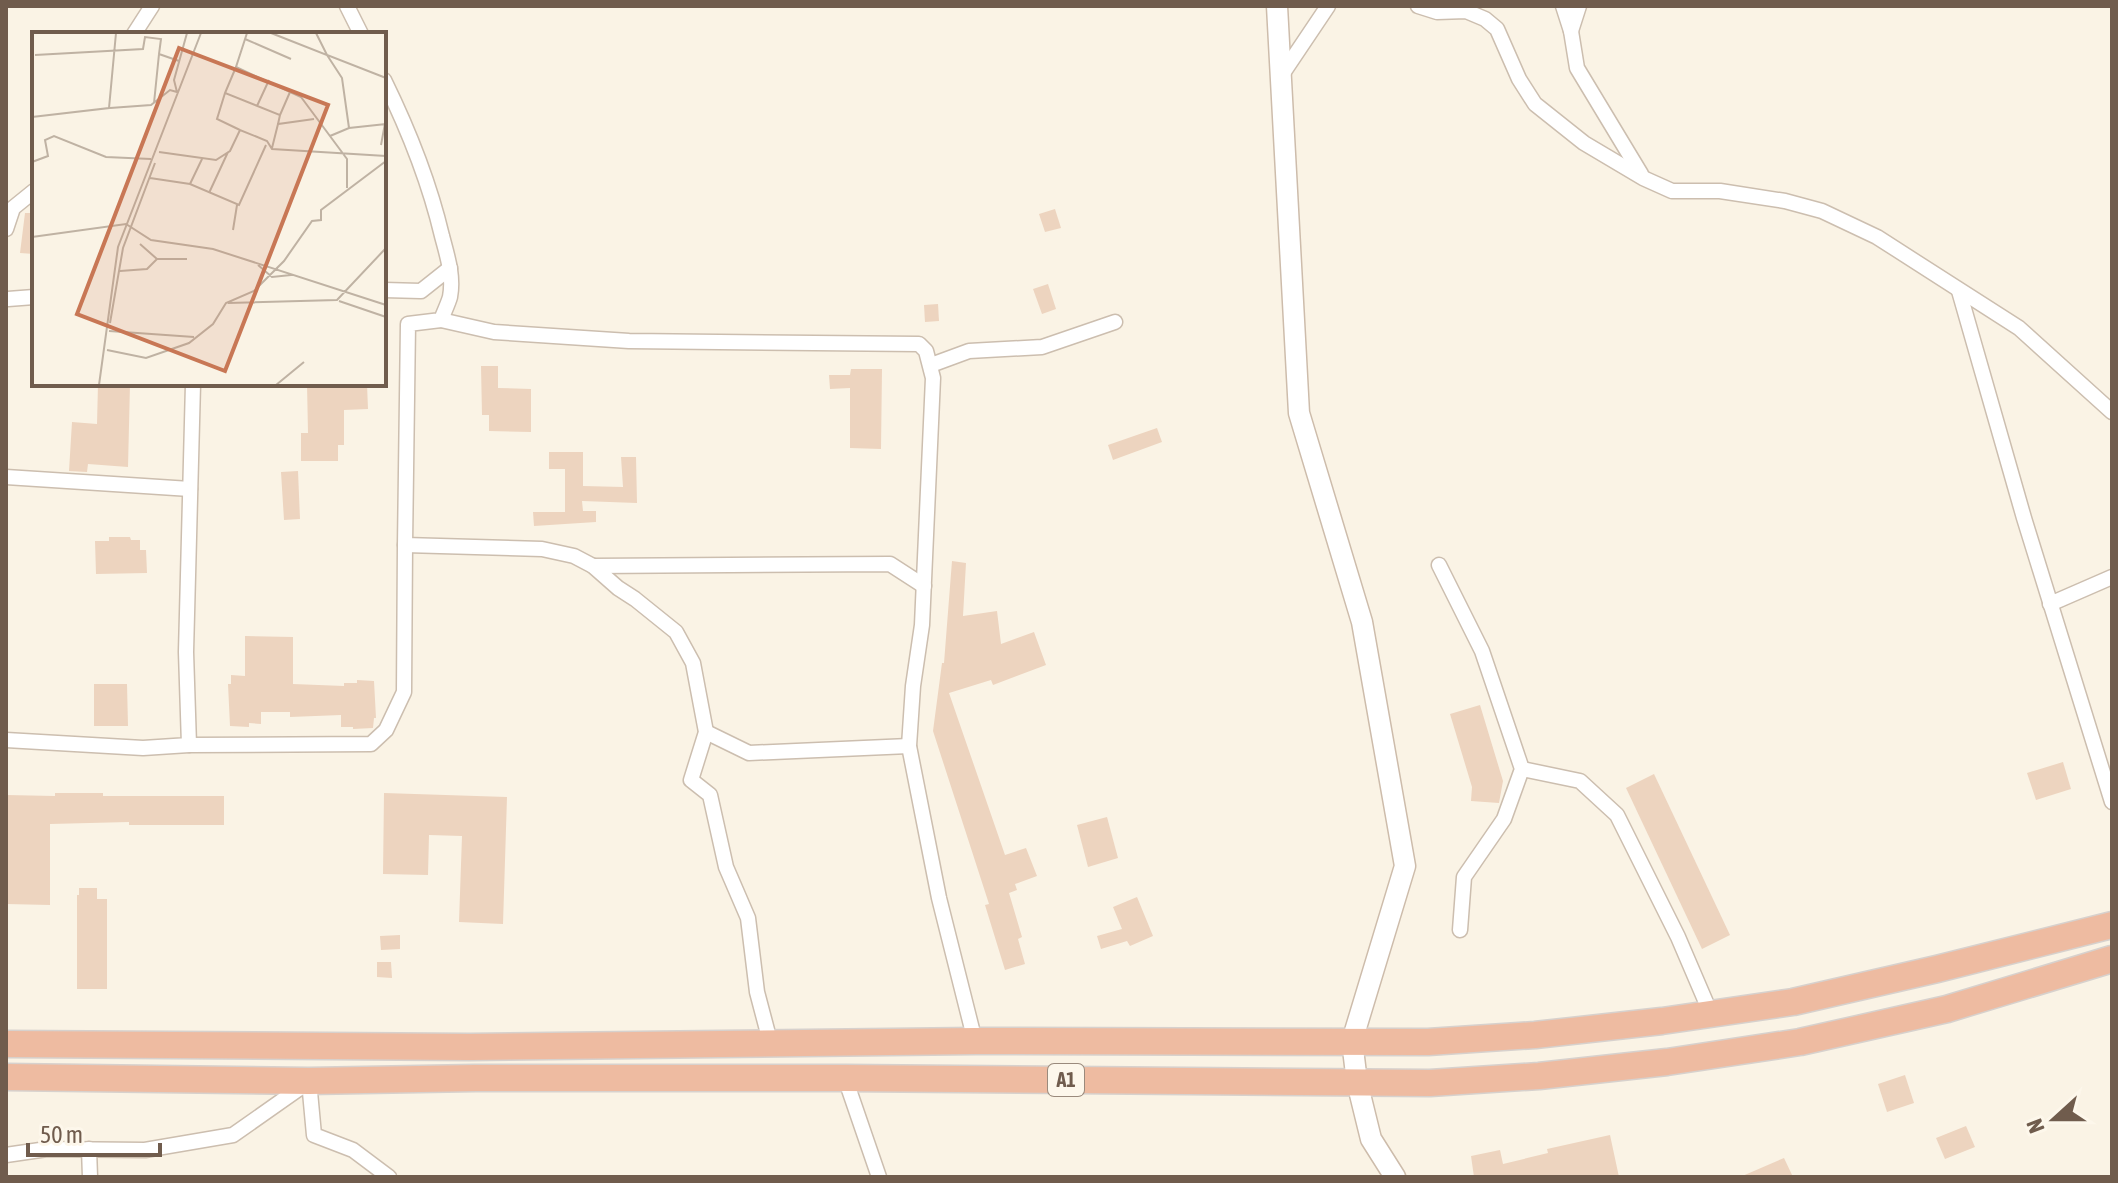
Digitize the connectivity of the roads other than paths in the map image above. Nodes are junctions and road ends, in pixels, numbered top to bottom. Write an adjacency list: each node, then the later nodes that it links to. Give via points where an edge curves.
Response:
1 (152, 6): 9 (street)
2 (347, 6): 10 (street)
3 (1277, 6): 11 (main road)
4 (1328, 6): 11 (street)
5 (1418, 6): 13 (street, via 1466,11 1485,19 1497,29 1535,104 1584,143)
6 (1563, 6): 8 (street)
7 (1579, 6): 8 (street)
8 (1571, 31): 13 (street, via 1577,68)
9 (135, 32)
10 (360, 32)
11 (1281, 76): 45 (main road, via 1299,413 1362,622 1405,866)
12 (386, 84): 16 (street, via 426,173)
13 (1643, 178): 18 (street, via 1672,191 1720,191 1822,211 1877,237)
14 (32, 193): 15 (street, via 13,208)
15 (6, 229)
16 (450, 268): 17 (street, via 421,291); 21 (street, via 450,297)
17 (386, 290)
18 (1959, 291): 25 (street, via 2019,328); 33 (street)
19 (7, 297): 20 (street)
20 (32, 297)
21 (441, 320): 23 (street, via 494,332 629,341 919,344); 28 (street, via 408,324)
22 (1115, 322): 23 (street, via 1042,347 969,351)
23 (931, 365): 32 (street)
24 (193, 386): 27 (street)
25 (2112, 412)
26 (6, 477): 27 (street)
27 (190, 489): 36 (street)
28 (405, 545): 30 (street, via 542,549); 36 (street, via 404,692 386,730 371,744)
29 (1439, 565): 38 (street, via 1482,651)
30 (593, 566): 32 (street, via 890,564); 34 (street, via 676,632 693,663)
31 (2112, 577): 33 (street)
32 (924, 586): 37 (street)
33 (2050, 604): 39 (street)
34 (706, 732): 37 (street, via 749,753); 47 (street, via 691,780 710,795 726,867 748,918 757,992)
35 (6, 740): 36 (street, via 143,748)
36 (189, 745)
37 (909, 746): 44 (street)
38 (1522, 769): 41 (street, via 1504,819 1464,877); 43 (street, via 1580,781 1617,815)
39 (2112, 802)
40 (2112, 925): 43 (highway, A1, via 1793,1002)
41 (1460, 930)
42 (2112, 959): 51 (highway, A1, via 1947,1009 1800,1042 1539,1076)
43 (1711, 1014): 45 (highway, A1, via 1535,1035)
44 (975, 1041): 45 (highway, A1); 47 (highway, A1)
45 (1352, 1041): 51 (main road)
46 (6, 1044): 47 (highway, A1)
47 (771, 1045)
48 (6, 1077): 50 (highway, A1)
49 (845, 1078): 50 (highway, A1); 51 (highway, A1); 56 (street)
50 (309, 1081): 52 (street, via 233,1135 145,1150); 55 (street, via 314,1135 353,1150)
51 (1357, 1082): 57 (main road, via 1371,1139)
52 (89, 1149): 53 (street); 54 (street)
53 (6, 1155)
54 (90, 1177)
55 (389, 1177)
56 (879, 1177)
57 (1395, 1177)

